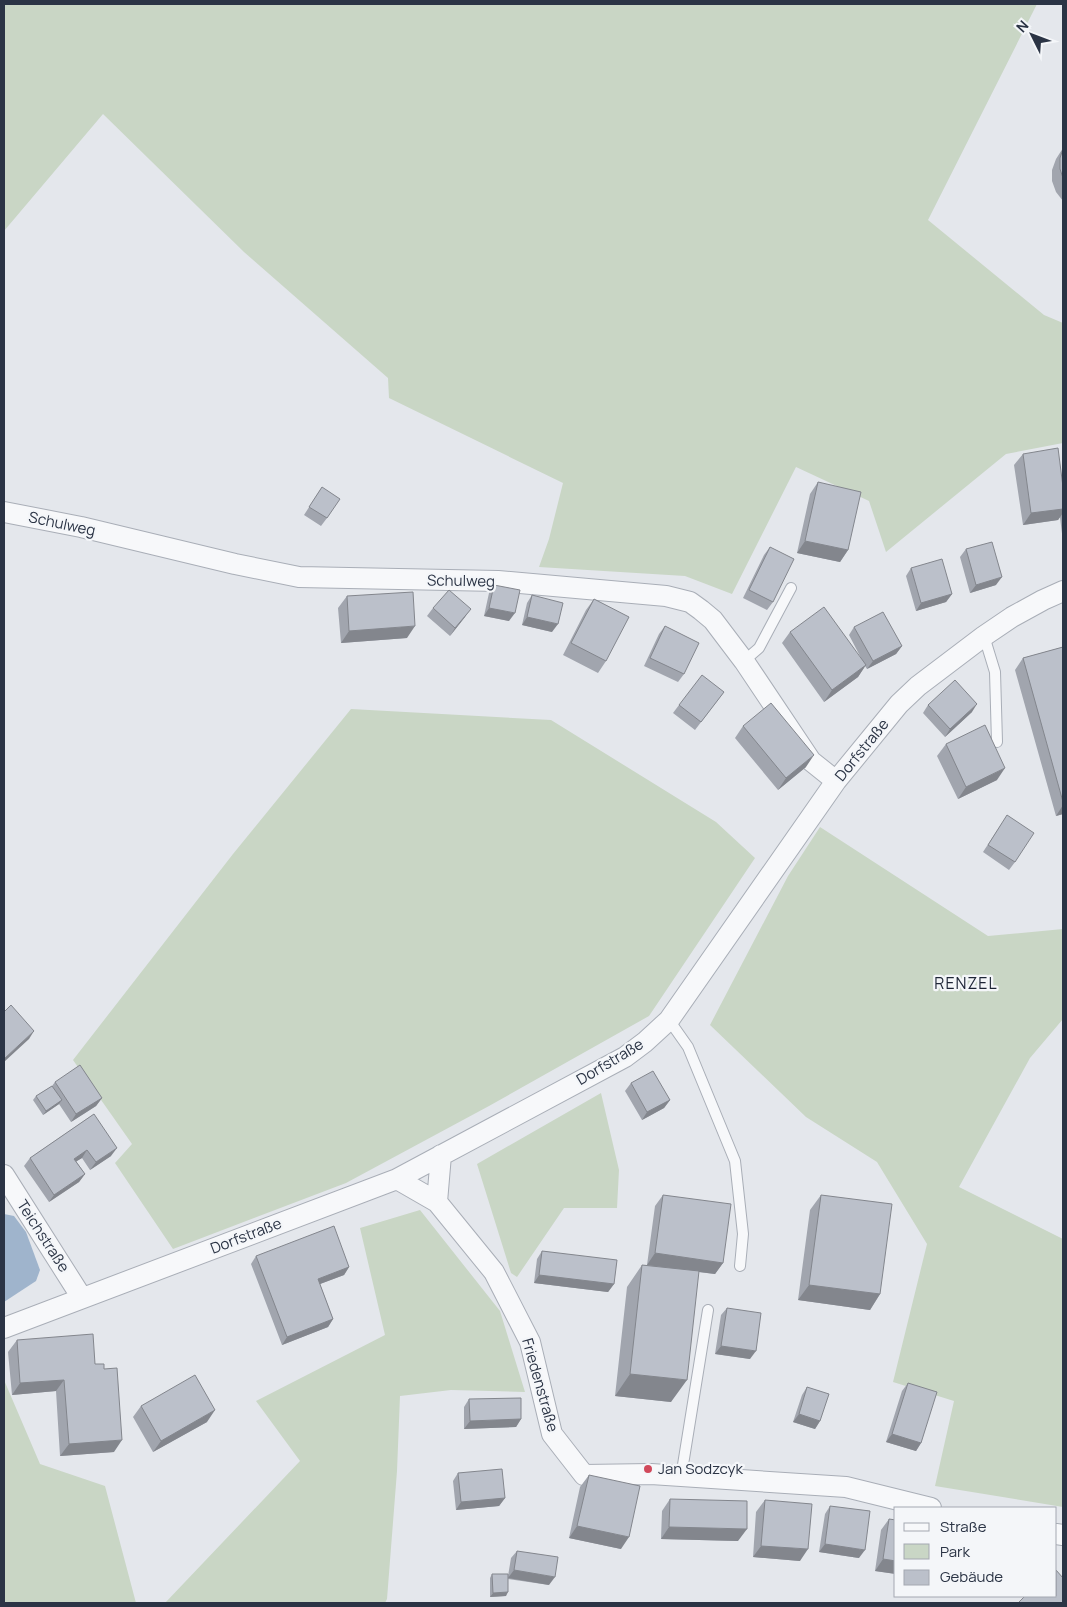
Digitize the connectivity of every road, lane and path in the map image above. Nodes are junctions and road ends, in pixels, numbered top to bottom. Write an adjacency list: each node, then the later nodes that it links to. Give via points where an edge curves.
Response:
1 (4, 512): 5 (street, Schulweg, via 299,577 498,581 666,596 690,602 701,610 713,620)
2 (791, 588): 5 (lane, via 759,648)
3 (1063, 591): 4 (street, Dorfstraße, via 1012,617)
4 (984, 636): 6 (lane, via 996,677); 7 (street, Dorfstraße, via 899,704)
5 (744, 661): 7 (street, Schulweg, via 811,761)
6 (996, 742)
7 (836, 782): 8 (street, Dorfstraße)
8 (669, 1020): 9 (street, Dorfstraße, via 625,1057); 13 (lane, via 688,1047 736,1161 743,1234)
9 (441, 1155): 11 (street, Dorfstraße); 12 (street)
10 (4, 1175): 14 (street, Teichstraße)
11 (397, 1178): 12 (street, Friedenstraße); 14 (street, Dorfstraße)
12 (437, 1202): 17 (street, Friedenstraße, via 494,1272 530,1342 552,1434 584,1474)
13 (740, 1266)
14 (82, 1298): 16 (street, Dorfstraße)
15 (708, 1310): 17 (lane)
16 (4, 1328)
17 (681, 1477): 18 (street, Friedenstraße, via 846,1487)
18 (927, 1507)

